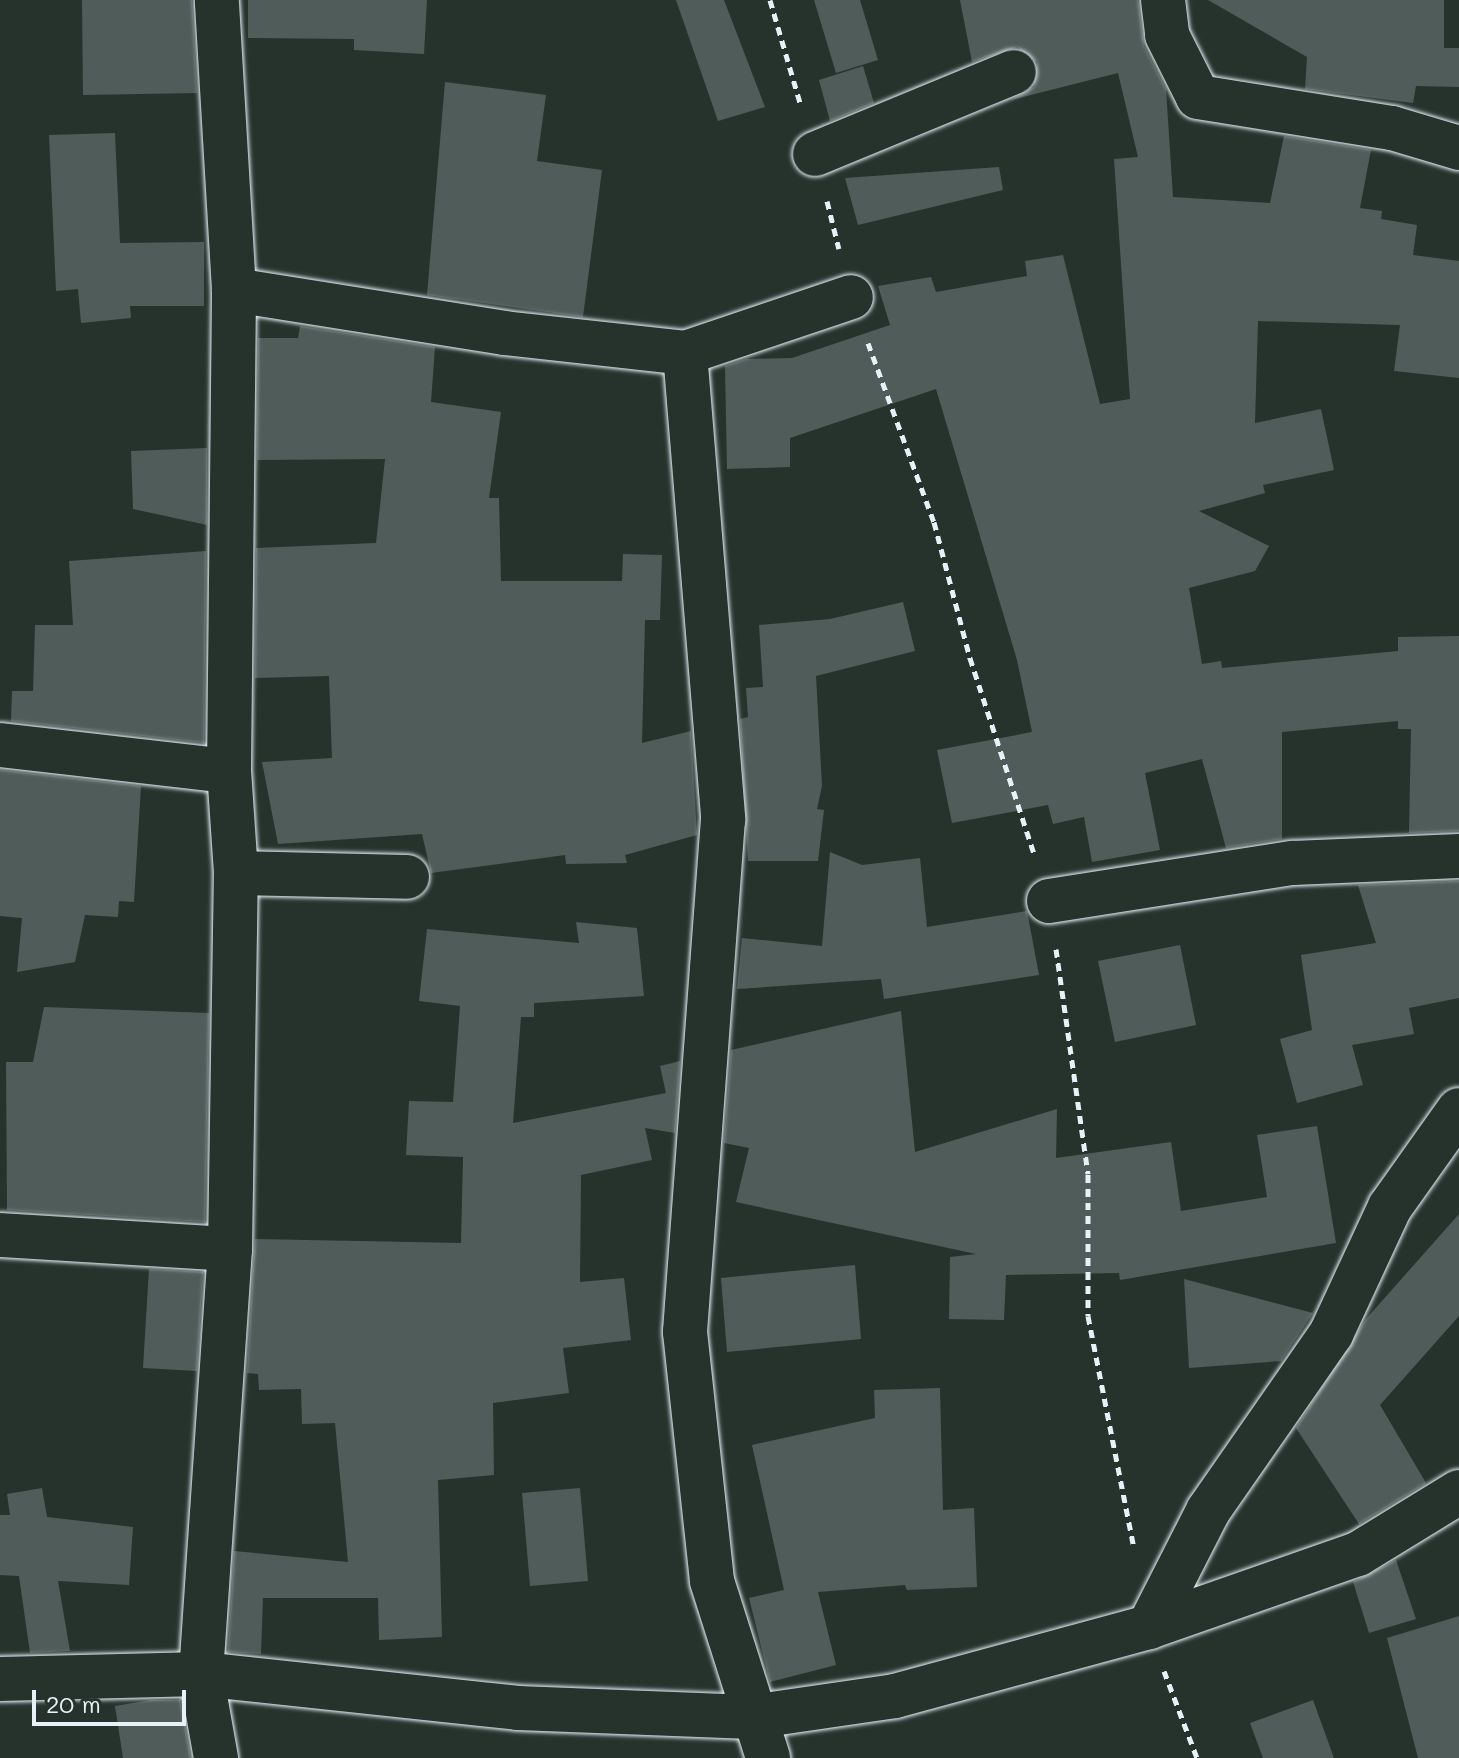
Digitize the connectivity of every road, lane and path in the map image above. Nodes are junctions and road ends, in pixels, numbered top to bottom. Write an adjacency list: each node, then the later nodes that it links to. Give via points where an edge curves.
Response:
1 (217, 0): 7 (street)
2 (770, 0): 6 (path)
3 (1163, 0): 5 (street, via 1167,35 1198,97 1392,128)
4 (1014, 72): 6 (street)
5 (1459, 148)
6 (815, 154): 8 (path)
7 (234, 290): 9 (street, via 504,333); 11 (street)
8 (851, 297): 9 (street); 15 (path, via 934,522 970,658)
9 (685, 353): 23 (street, via 723,819 685,1332 712,1581)
10 (0, 745): 11 (street)
11 (229, 771): 13 (street)
12 (1459, 856): 15 (street, via 1293,863)
13 (236, 873): 14 (street); 18 (street)
14 (407, 877)
15 (1049, 901): 20 (path, via 1088,1174 1088,1316)
16 (1459, 1110): 20 (street, via 1390,1207 1331,1334 1208,1511)
17 (0, 1235): 18 (street)
18 (230, 1249): 21 (street)
19 (1459, 1492): 20 (street, via 1358,1554)
20 (1149, 1627): 23 (street, via 895,1696); 26 (path)
21 (201, 1674): 22 (street); 23 (street, via 518,1708); 24 (street)
22 (0, 1679)
23 (751, 1717): 25 (street)
24 (216, 1758)
25 (768, 1758)
26 (1197, 1758)

